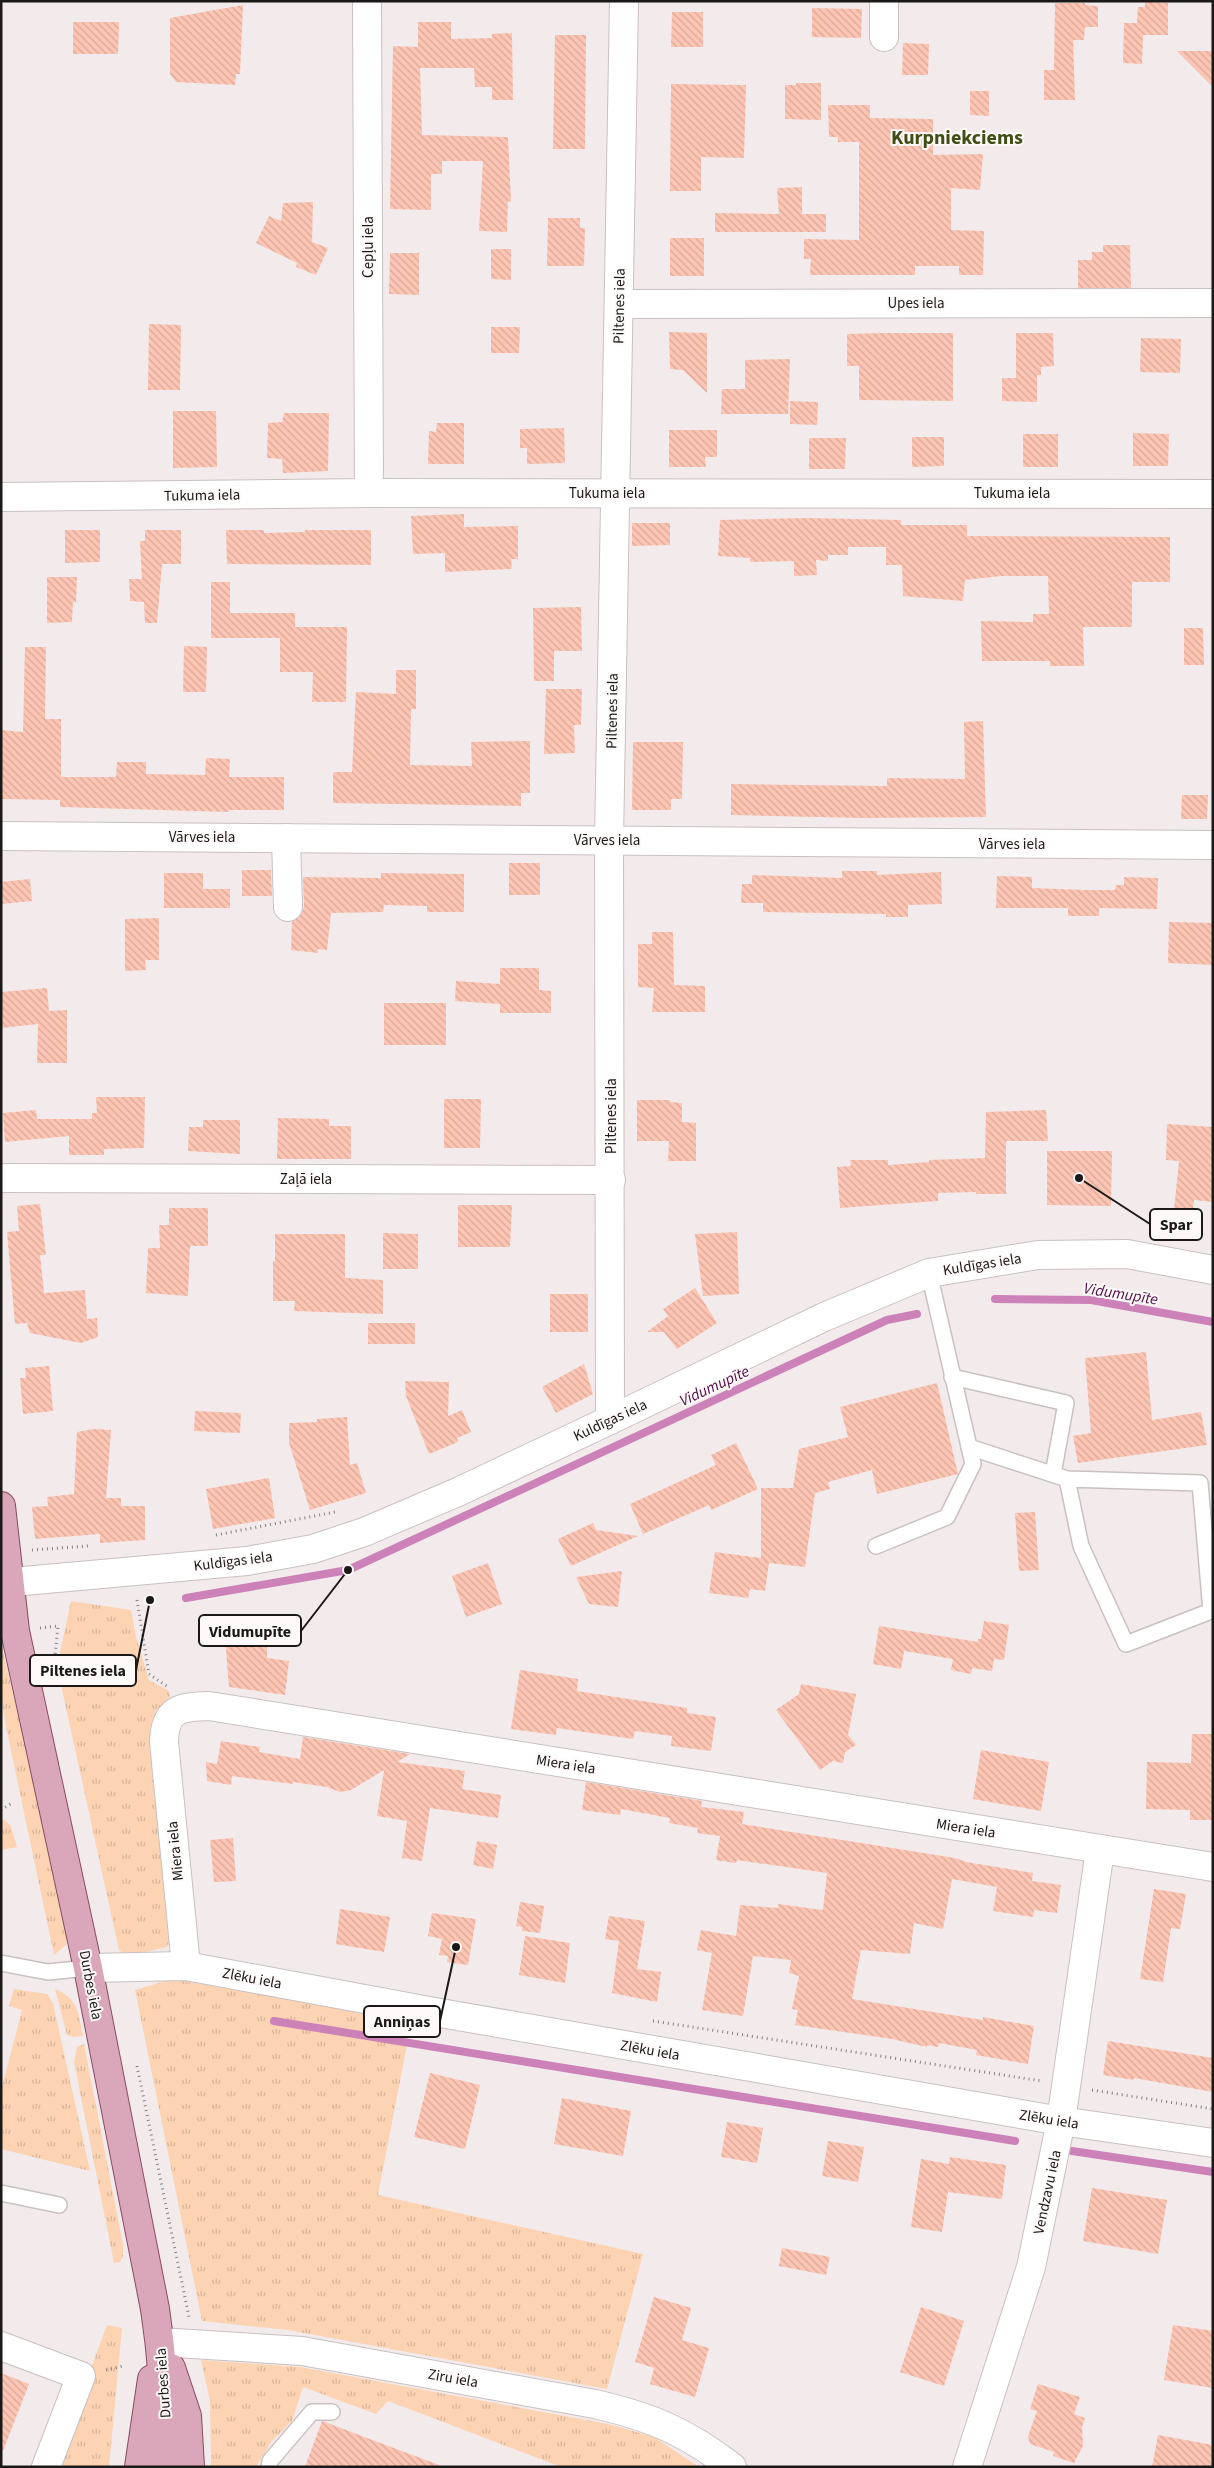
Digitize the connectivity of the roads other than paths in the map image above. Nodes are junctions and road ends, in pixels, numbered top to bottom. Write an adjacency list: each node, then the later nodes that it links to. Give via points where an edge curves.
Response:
1 (367, 1): 7 (street, Cepļu iela)
2 (624, 1): 6 (street, Piltenes iela)
3 (884, 1): 4 (street)
4 (884, 37)
5 (1213, 303): 6 (street, Upes iela)
6 (619, 304): 8 (street, Piltenes iela)
7 (369, 493): 8 (street, Tukuma iela); 10 (street, Tukuma iela)
8 (615, 493): 9 (street, Tukuma iela); 13 (street, Piltenes iela)
9 (1213, 494)
10 (1, 497)
11 (1, 836): 12 (street, Vārves iela)
12 (286, 838): 13 (street, Vārves iela); 15 (street)
13 (609, 840): 14 (street, Vārves iela); 17 (street, Piltenes iela)
14 (1213, 846)
15 (288, 907)
16 (1, 1178): 17 (street, Zaļā iela)
17 (612, 1180): 21 (street, Piltenes iela)
18 (1213, 1270): 19 (street, Kuldīgas iela, via 1127,1254 1038,1256)
19 (929, 1273): 20 (lane); 21 (street, Kuldīgas iela, via 824,1317)
20 (952, 1377): 22 (lane); 23 (lane, via 1066,1404)
21 (610, 1420): 26 (street, Kuldīgas iela, via 434,1502 364,1532 313,1549 247,1561)
22 (969, 1447): 23 (lane); 25 (lane, via 973,1464 947,1517)
23 (1060, 1476): 23 (lane, via 1081,1546 1126,1644 1211,1611 1200,1483)
24 (1, 1506): 26 (main road, Durbes iela, via 6,1553)
25 (876, 1546)
26 (5, 1583): 31 (main road, Durbes iela)
27 (1100, 1850): 28 (street, Miera iela); 30 (street, Miera iela, via 209,1706 186,1707 172,1715 165,1724 164,1742); 32 (street, Vendzavu iela)
28 (1213, 1867)
29 (1, 1963): 31 (lane, via 48,1972)
30 (186, 1966): 31 (street, Zlēku iela); 32 (street, Zlēku iela)
31 (88, 1968): 36 (main road, Durbes iela)
32 (1062, 2121): 33 (street, Zlēku iela); 45 (street, Vendzavu iela, via 1031,2267)
33 (1213, 2143)
34 (1, 2193): 35 (lane)
35 (59, 2205)
36 (160, 2344): 40 (main road, via 148,2395); 41 (main road, Durbes iela, via 166,2424); 42 (main road, via 177,2380 187,2416); 44 (street, Ziru iela, via 302,2352 595,2404 641,2415 686,2435)
37 (1, 2346): 39 (street, via 81,2376)
38 (332, 2412): 43 (lane, via 312,2412 270,2461)
39 (46, 2467)
40 (139, 2467)
41 (165, 2467)
42 (190, 2467)
43 (269, 2467)
44 (732, 2467)
45 (967, 2467)

